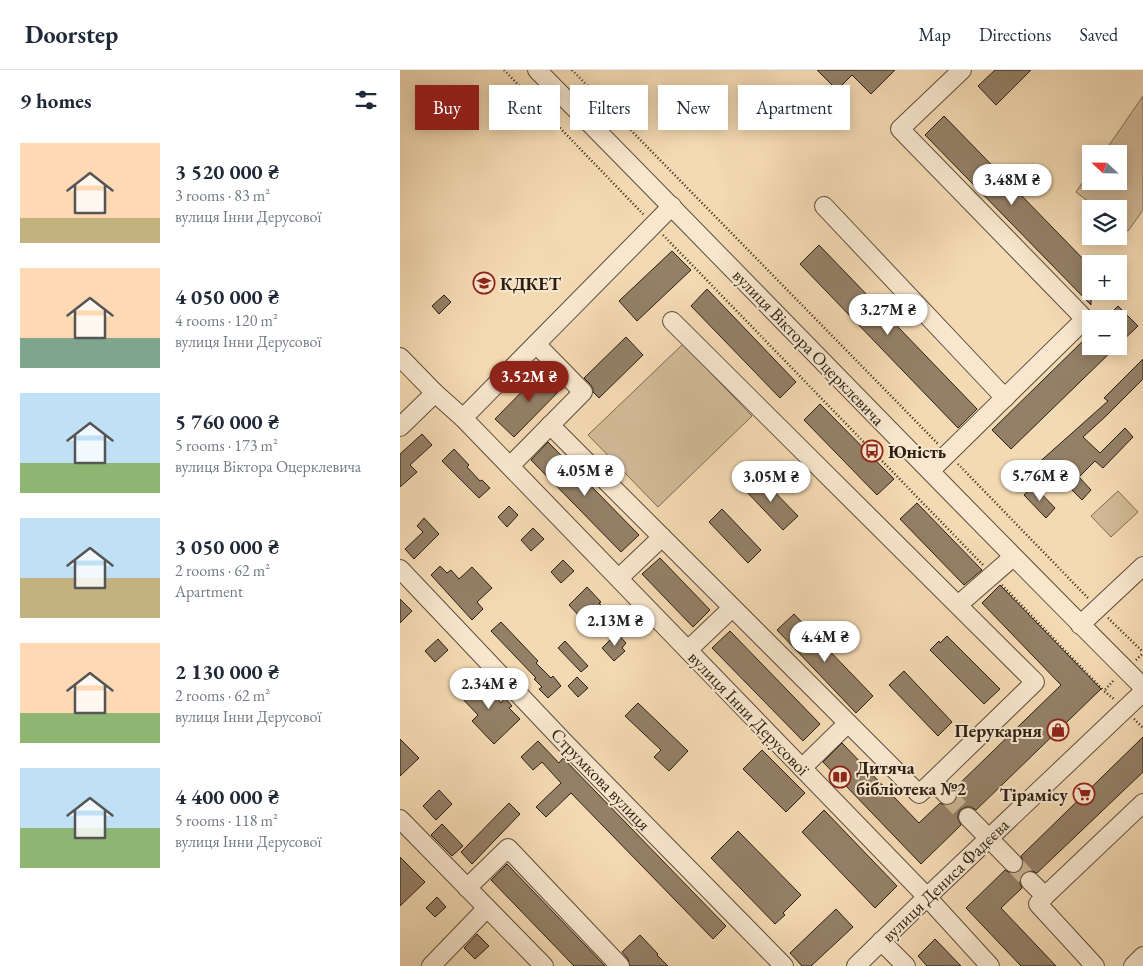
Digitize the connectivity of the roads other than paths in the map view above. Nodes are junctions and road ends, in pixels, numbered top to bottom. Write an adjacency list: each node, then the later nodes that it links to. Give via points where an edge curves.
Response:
1 (537, 70): 3 (street, вулиця Віктора Оцерклевича)
2 (962, 70): 9 (street, via 900,129 1085,319)
3 (672, 206): 6 (street); 14 (street, вулиця Віктора Оцерклевича)
4 (824, 206): 9 (street)
5 (672, 321): 20 (street)
6 (536, 344): 10 (street); 11 (street, via 583,392)
7 (400, 358): 8 (street, вулиця Інни Дерусової)
8 (435, 393): 10 (street, вулиця Інни Дерусової); 12 (street)
9 (1005, 398): 14 (street)
10 (463, 418): 13 (street, вулиця Інни Дерусової)
11 (550, 425): 13 (street); 15 (street)
12 (400, 427)
13 (510, 466): 19 (street, вулиця Інни Дерусової)
14 (930, 471): 16 (street, вулиця Віктора Оцерклевича)
15 (662, 537): 19 (street); 21 (street)
16 (1013, 557): 20 (street); 22 (street, вулиця Віктора Оцерклевича)
17 (1143, 566): 22 (street)
18 (400, 569): 45 (street, Струмкова вулиця)
19 (618, 578): 23 (street, вулиця Інни Дерусової)
20 (958, 606): 28 (street, via 1035,682)
21 (732, 608): 23 (street); 26 (street)
22 (1080, 625): 24 (street, вулиця Віктора Оцерклевича)
23 (688, 650): 27 (street, вулиця Інни Дерусової)
24 (1143, 687)
25 (1143, 692): 33 (street, вулиця Дениса Фадєєва)
26 (848, 723): 27 (street); 28 (street, via 919,794)
27 (802, 768): 38 (street, вулиця Інни Дерусової)
28 (933, 780): 29 (street)
29 (948, 796)
30 (1143, 803): 37 (street)
31 (968, 817): 33 (street)
32 (400, 819): 36 (street)
33 (989, 838): 34 (street); 38 (street, вулиця Дениса Фадєєва)
34 (1013, 863)
35 (1030, 880): 37 (street)
36 (467, 888): 39 (street); 44 (street, via 508,848)
37 (1045, 896): 49 (street, via 1038,904)
38 (927, 897): 40 (street, вулиця Дениса Фадєєва); 48 (street, вулиця Інни Дерусової)
39 (487, 908): 42 (street); 43 (street)
40 (882, 941): 46 (street, вулиця Дениса Фадєєва); 47 (street)
41 (1143, 956): 50 (street)
42 (431, 966)
43 (544, 966)
44 (620, 966)
45 (784, 966)
46 (856, 966)
47 (906, 966)
48 (990, 966)
49 (1095, 966)
50 (1133, 966)

